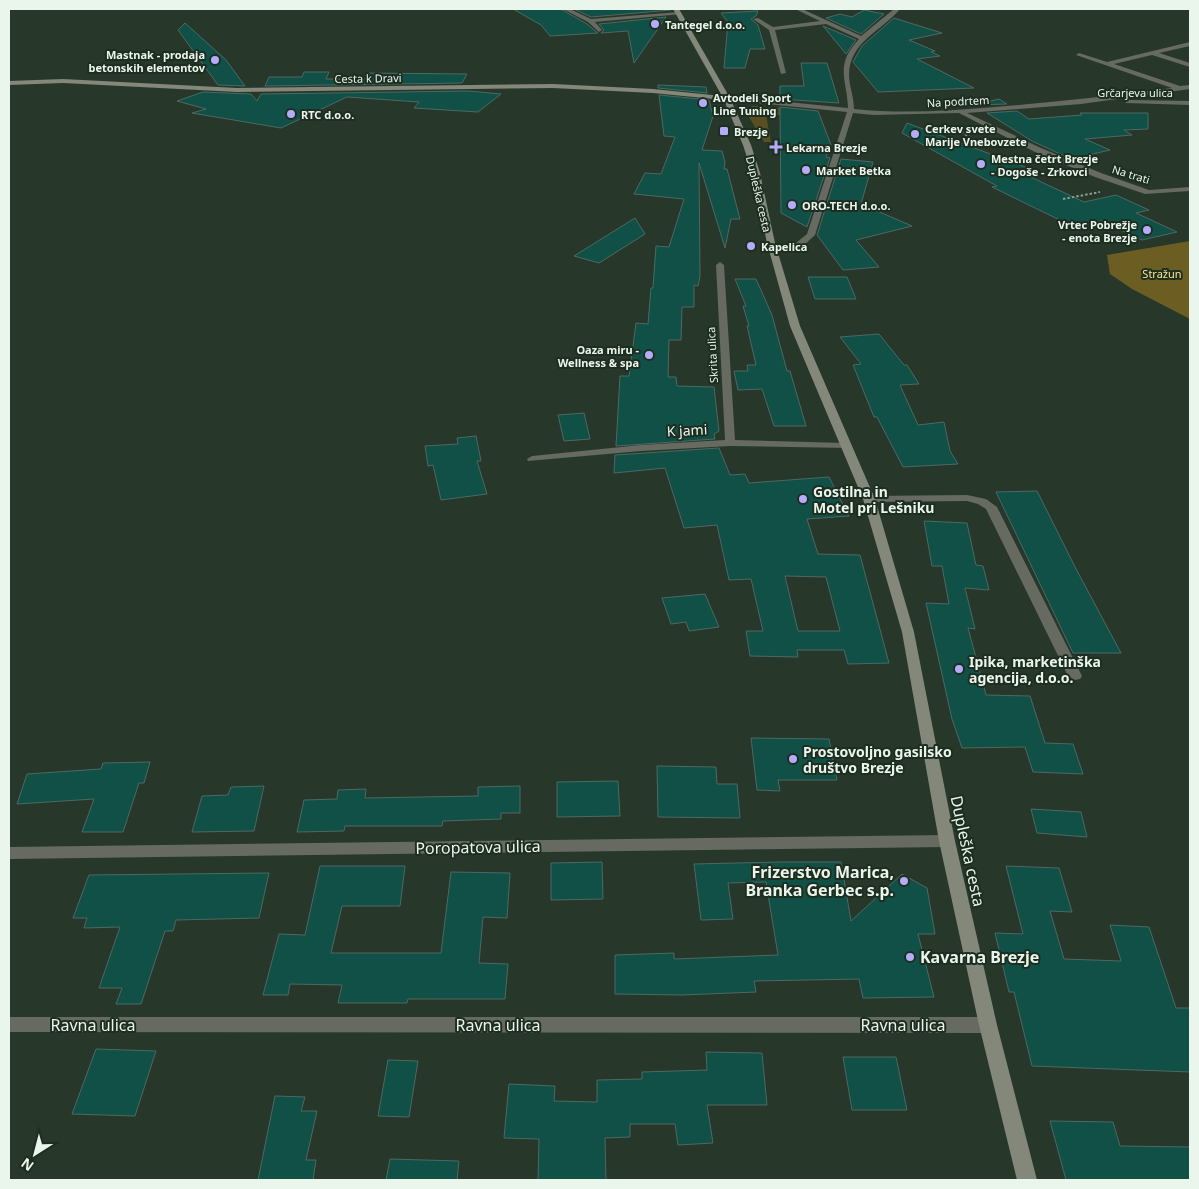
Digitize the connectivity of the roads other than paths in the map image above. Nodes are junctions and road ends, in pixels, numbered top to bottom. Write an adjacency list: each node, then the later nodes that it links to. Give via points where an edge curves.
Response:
1 (566, 9): 6 (street)
2 (798, 9): 7 (street)
3 (897, 9): 10 (street)
4 (678, 12): 6 (street); 20 (street, Dupleška cesta)
5 (756, 19): 8 (street)
6 (590, 21): 9 (street)
7 (829, 22): 8 (street); 10 (street)
8 (772, 29): 16 (street)
9 (600, 30)
10 (861, 38): 23 (street, via 847,58)
11 (1190, 44): 12 (street)
12 (1152, 53): 14 (street); 15 (street)
13 (1079, 54): 14 (street)
14 (1107, 64): 19 (street)
15 (1190, 65)
16 (783, 73)
17 (9, 83): 20 (street, Cesta k Dravi, via 63,81 237,90 553,86)
18 (1190, 87): 19 (street, Na podrtem)
19 (1182, 88): 21 (street, Na podrtem)
20 (726, 98): 23 (street, Na podrtem); 26 (street, Dupleška cesta, via 747,145)
21 (1080, 102): 22 (street, Grčarjeva ulica); 24 (street, Na podrtem)
22 (1190, 103)
23 (851, 110): 24 (street, Na podrtem, via 887,114); 26 (street, via 811,235 799,245)
24 (960, 112): 25 (street, Na trati, via 1042,152 1106,178 1148,192)
25 (1190, 190)
26 (774, 251): 29 (street, Dupleška cesta, via 795,326)
27 (720, 265): 28 (street, Skrita ulica)
28 (730, 443): 29 (street, K jami); 30 (street, K jami)
29 (845, 446): 31 (street, Dupleška cesta)
30 (532, 459)
31 (869, 499): 32 (street, via 967,498 991,507); 33 (street, Dupleška cesta, via 908,632)
32 (1075, 676)
33 (947, 841): 34 (street, Poropatova ulica); 36 (street, Dupleška cesta)
34 (9, 853)
35 (9, 1025): 36 (street, Ravna ulica)
36 (988, 1025): 37 (street, Dupleška cesta)
37 (1027, 1180)

